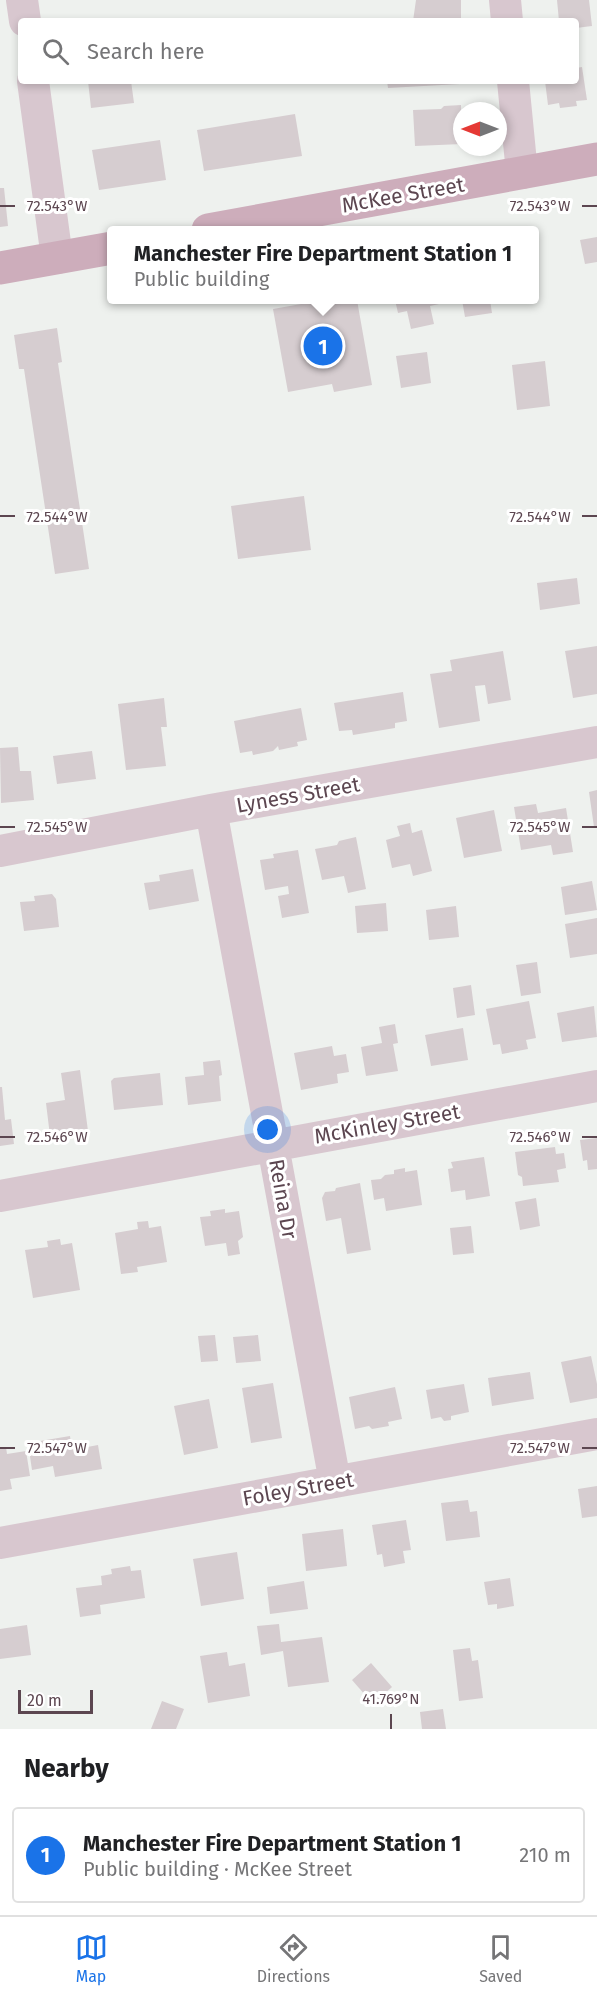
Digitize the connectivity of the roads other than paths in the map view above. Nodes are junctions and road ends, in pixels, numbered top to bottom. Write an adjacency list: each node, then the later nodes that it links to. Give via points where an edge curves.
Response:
1 (22, 0): 3 (street)
2 (505, 0): 4 (street)
3 (25, 18)
4 (507, 18)
5 (33, 84): 11 (street)
6 (513, 84): 8 (street)
7 (597, 159): 8 (main road, McKee Street)
8 (522, 173): 9 (main road, McKee Street)
9 (235, 226)
10 (107, 249): 11 (main road)
11 (57, 258): 12 (main road)
12 (0, 268)
13 (597, 742): 14 (street, Lyness Street)
14 (211, 810): 15 (street, Lyness Street); 17 (street, Reina Dr)
15 (0, 851)
16 (597, 1086): 17 (street, McKinley Street)
17 (274, 1144): 18 (street, McKinley Street); 20 (street, Reina Dr)
18 (0, 1196)
19 (597, 1434): 20 (street, Foley Street)
20 (335, 1482): 21 (street, Foley Street)
21 (0, 1543)

